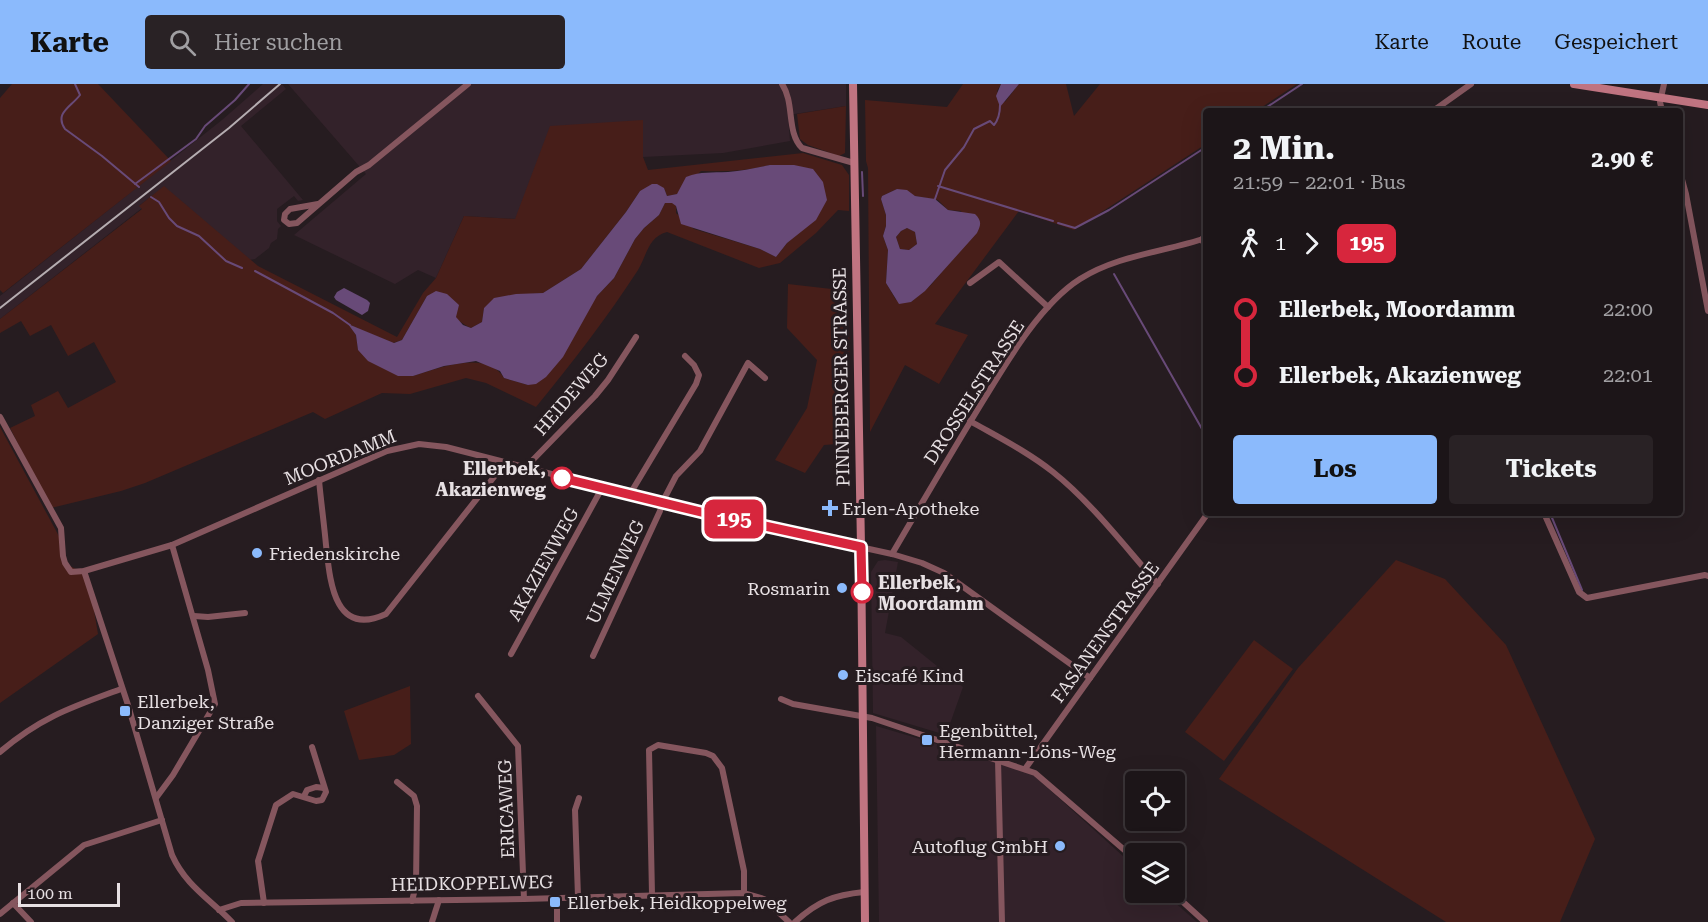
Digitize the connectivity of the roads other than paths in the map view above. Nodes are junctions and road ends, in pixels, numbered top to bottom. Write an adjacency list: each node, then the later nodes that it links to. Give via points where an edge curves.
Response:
1 (468, 84): 14 (street)
2 (782, 84): 12 (street, via 788,95 797,143 802,148)
3 (853, 84): 12 (main road, PINNEBERGER STRASSE)
4 (1471, 84): 10 (street)
5 (1574, 84): 7 (main road)
6 (1664, 84): 8 (street)
7 (1613, 87): 8 (main road)
8 (1662, 98): 9 (main road); 11 (street)
9 (1708, 105)
10 (1437, 108)
11 (1662, 108)
12 (854, 160): 33 (main road, PINNEBERGER STRASSE)
13 (1683, 183): 18 (street)
14 (318, 204): 14 (street, via 290,209 284,220 297,223)
15 (1203, 239): 17 (street, DROSSELSTRASSE, via 1102,268 1080,279)
16 (970, 283): 17 (street, via 999,262)
17 (1048, 307): 23 (street, DROSSELSTRASSE, via 1012,353)
18 (1708, 310)
19 (636, 337): 25 (street, HEIDEWEG, via 595,396)
20 (685, 356): 28 (street, via 699,375 696,384)
21 (765, 378): 29 (street, ULMENWEG, via 747,363 700,451 676,476)
22 (0, 417): 35 (street, via 61,528 65,563 71,572)
23 (970, 421): 34 (street, DROSSELSTRASSE); 37 (street, via 1053,472)
24 (505, 463): 25 (street, MOORDAMM); 26 (street, MOORDAMM, via 446,447 408,445); 26 (street, via 386,614 374,620 361,621 351,616 335,596)
25 (525, 468): 27 (street, MOORDAMM)
26 (319, 480): 32 (street, MOORDAMM)
27 (602, 488): 28 (street, MOORDAMM); 40 (street, AKAZIENWEG)
28 (630, 494): 29 (street, MOORDAMM)
29 (663, 501): 33 (street, MOORDAMM); 41 (street, ULMENWEG)
30 (1206, 516): 37 (street, FASANENSTRASSE)
31 (1545, 516): 36 (street, via 1579,592 1587,598)
32 (172, 545): 35 (street, MOORDAMM); 39 (street)
33 (861, 547): 34 (street, MOORDAMM); 46 (main road, PINNEBERGER STRASSE)
34 (892, 554): 42 (street, MOORDAMM, via 944,573)
35 (84, 571): 43 (street)
36 (1708, 576)
37 (1158, 584): 42 (street, FASANENSTRASSE)
38 (245, 613): 39 (street)
39 (194, 616): 54 (street, via 215,704)
40 (511, 654)
41 (593, 656)
42 (1090, 678): 50 (street, FASANENSTRASSE)
43 (121, 689): 48 (street, via 48,717); 54 (street)
44 (478, 696): 62 (street, ERICAWEG, via 518,746)
45 (781, 699): 46 (street)
46 (863, 716): 49 (street); 59 (main road, PINNEBERGER STRASSE)
47 (312, 747): 52 (street)
48 (0, 752)
49 (998, 760): 50 (street); 79 (street)
50 (1025, 769): 57 (street, via 1035,773)
51 (397, 782): 64 (street, via 414,796 417,806 416,885)
52 (324, 788): 53 (street, via 307,790); 53 (street, via 322,800)
53 (304, 796): 66 (street, via 293,794 276,806 269,821 258,861)
54 (156, 798): 56 (street)
55 (579, 798): 61 (street, via 575,810)
56 (162, 820): 65 (street, via 84,845); 69 (street, via 178,869)
57 (1125, 851)
58 (744, 892): 60 (street, HEIDKOPPELWEG); 60 (street, via 744,872 718,761 706,753 657,745 649,750); 76 (street, HEIDKOPPELWEG, via 764,900)
59 (864, 892): 77 (street, via 823,900); 78 (main road, PINNEBERGER STRASSE)
60 (652, 894): 61 (street, HEIDKOPPELWEG)
61 (578, 897): 62 (street, HEIDKOPPELWEG)
62 (525, 899): 63 (street, HEIDKOPPELWEG)
63 (439, 900): 64 (street, HEIDKOPPELWEG); 74 (street)
64 (412, 901): 66 (street, HEIDKOPPELWEG)
65 (13, 903): 70 (street); 72 (street)
66 (264, 903): 69 (street, HEIDKOPPELWEG, via 241,903)
67 (1184, 903): 80 (street)
68 (557, 908): 75 (street)
69 (219, 910): 71 (street)
70 (0, 914)
71 (224, 919): 73 (street)
72 (31, 922)
73 (232, 922)
74 (432, 922)
75 (557, 922)
76 (789, 922)
77 (795, 922)
78 (865, 922)
79 (1002, 922)
80 (1205, 922)

